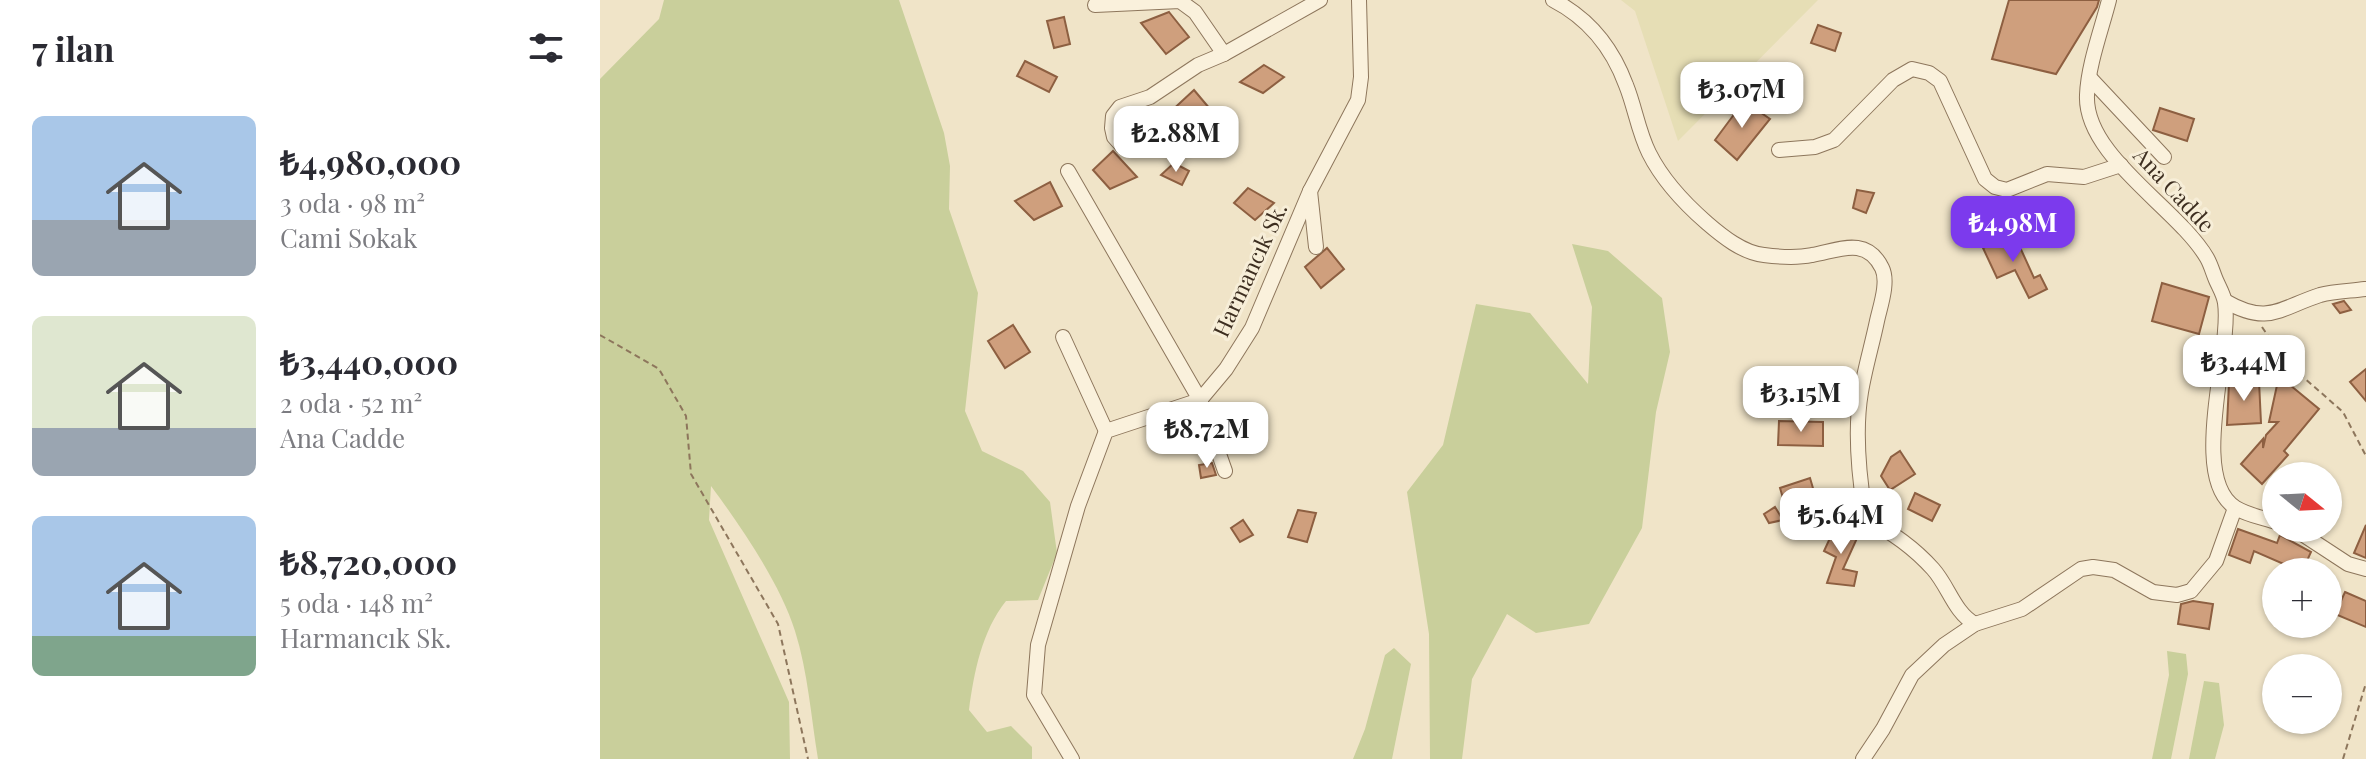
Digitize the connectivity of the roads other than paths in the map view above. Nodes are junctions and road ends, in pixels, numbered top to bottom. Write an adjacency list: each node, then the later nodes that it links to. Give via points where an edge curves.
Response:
1 (1320, 0): 6 (street)
2 (1359, 0): 13 (street, Harmancık Sk., via 1358,100)
3 (1553, 0): 25 (street, via 1578,13 1609,47 1662,176 1725,239 1760,255 1812,256 1855,247 1883,269 1883,293 1860,394 1858,455 1866,519 1935,570 1964,618)
4 (2109, 0): 7 (street, Ana Cadde)
5 (1095, 5): 6 (street, via 1180,1 1195,12)
6 (1224, 54): 8 (street, via 1150,97 1120,107 1112,128)
7 (2090, 78): 10 (street); 11 (street, Ana Cadde, via 2086,96 2093,125)
8 (1123, 147)
9 (1779, 150): 11 (street, via 1834,140 1893,80 1912,69 1940,81 1985,179 1995,187 2007,190 2047,174 2084,177)
10 (2164, 157)
11 (2121, 165): 16 (street, Ana Cadde, via 2206,257)
12 (1068, 171): 18 (street)
13 (1310, 191): 14 (street); 18 (street, Harmancık Sk., via 1252,328)
14 (1316, 247)
15 (2365, 289): 16 (street, via 2323,294 2265,314 2245,312)
16 (2225, 301): 21 (street, Ana Cadde, via 2212,457 2215,474)
17 (1063, 337): 19 (street)
18 (1200, 400): 19 (street); 20 (street)
19 (1106, 431): 26 (street, via 1038,645 1034,695)
20 (1225, 471)
21 (2235, 508): 22 (street); 25 (street, via 2216,561 2191,591 2153,592 2114,570 2093,567 2081,569 2022,609)
22 (2262, 517)
23 (2314, 542): 24 (street)
24 (2366, 569)
25 (1975, 624): 27 (street, via 1912,675)
26 (1072, 759)
27 (1863, 759)

